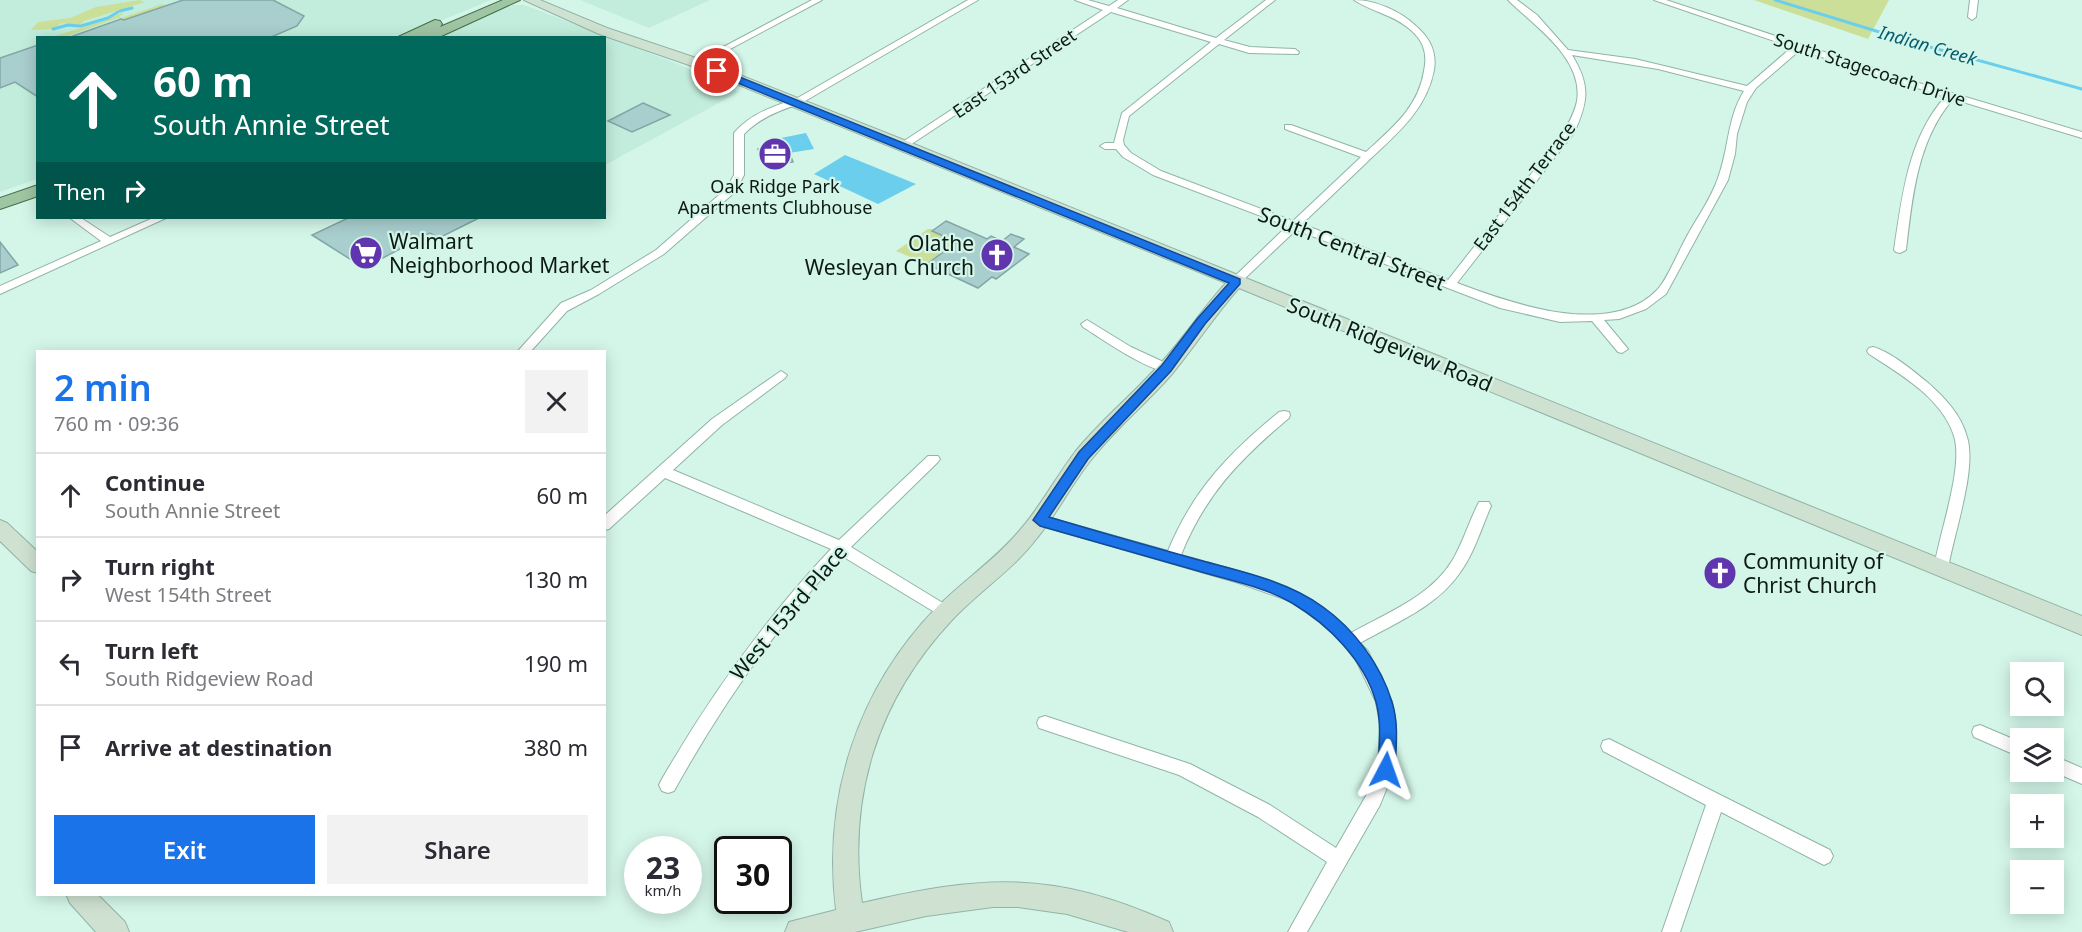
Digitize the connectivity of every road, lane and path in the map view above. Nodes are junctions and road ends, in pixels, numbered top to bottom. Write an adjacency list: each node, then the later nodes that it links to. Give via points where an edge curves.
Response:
1 (491, 0): 16 (main road)
2 (514, 0): 17 (main road)
3 (530, 0): 22 (main road, South Ridgeview Road, via 603,31)
4 (556, 0): 22 (main road, South Ridgeview Road, via 689,55)
5 (818, 0): 22 (street)
6 (974, 0): 25 (street)
7 (1079, 0): 14 (street)
8 (1124, 0): 14 (street, East 153rd Street)
9 (1271, 0): 18 (street)
10 (1358, 0): 31 (street, via 1380,7 1412,27 1427,44 1431,62 1426,90 1418,105)
11 (1512, 0): 21 (street, East 154th Terrace, via 1535,16)
12 (1658, 0): 19 (street, South Stagecoach Drive)
13 (1974, 0): 15 (street)
14 (1110, 9): 18 (street); 28 (street, East 153rd Street)
15 (1972, 17)
16 (407, 36)
17 (429, 36)
18 (1216, 41): 20 (street, via 1249,50); 30 (street, via 1125,116)
19 (1799, 46): 23 (street); 24 (street, South Stagecoach Drive)
20 (1295, 52)
21 (1564, 52): 23 (street, via 1666,67); 42 (street, East 154th Terrace, via 1582,88 1580,108 1569,133)
22 (697, 63): 25 (main road, South Ridgeview Road)
23 (1750, 90): 44 (street, South Central Street, via 1734,126 1723,180 1662,292 1642,306)
24 (1951, 95): 27 (street, South Stagecoach Drive); 40 (street, via 1935,114 1923,140)
25 (797, 102): 28 (main road, South Ridgeview Road); 47 (street, via 790,111 739,141 736,184 684,232 660,252 560,310)
26 (1288, 127): 31 (street)
27 (2082, 135)
28 (904, 145): 41 (main road, South Ridgeview Road)
29 (1105, 146): 30 (street)
30 (1119, 146): 38 (street, South Central Street, via 1157,173)
31 (1368, 156): 38 (street)
32 (36, 180): 34 (main road)
33 (36, 191): 35 (main road)
34 (0, 192)
35 (0, 204)
36 (76, 219): 39 (street)
37 (159, 219): 39 (street)
38 (1295, 226): 41 (street); 42 (street, South Central Street)
39 (109, 241): 43 (street)
40 (1899, 250)
41 (1236, 281): 49 (main road); 61 (main road, South Ridgeview Road)
42 (1450, 285): 44 (street, South Central Street, via 1533,312 1560,318)
43 (0, 290)
44 (1596, 318): 46 (street)
45 (1087, 324): 49 (street, via 1127,350)
46 (1622, 349)
47 (525, 350)
48 (1873, 351): 61 (street, via 1927,389 1948,412 1960,434 1963,454)
49 (1166, 368): 55 (main road, via 1083,456)
50 (781, 375): 53 (street, via 717,422)
51 (1284, 415): 59 (street, via 1239,453 1210,485 1192,511)
52 (933, 459): 58 (street, West 153rd Place, via 896,491)
53 (664, 472): 56 (street); 58 (street)
54 (1484, 506): 64 (street, via 1456,567 1445,581 1432,593)
55 (1040, 520): 59 (street); 62 (main road)
56 (606, 523)
57 (0, 528): 60 (main road)
58 (843, 548): 62 (street); 71 (street, West 153rd Place, via 744,661 694,735)
59 (1172, 558): 64 (street, via 1295,597 1325,616)
60 (36, 564)
61 (1941, 568): 63 (main road, South Ridgeview Road)
62 (946, 612): 76 (main road, via 901,664 882,693 866,730 855,770 847,827)
63 (2082, 626)
64 (1350, 641): 74 (street, via 1384,702 1388,748 1386,770 1374,799)
65 (1045, 723): 74 (street, via 1184,769 1264,811)
66 (1980, 732): 68 (street)
67 (1609, 746): 72 (street)
68 (2010, 746)
69 (2064, 768): 70 (street)
70 (2082, 776)
71 (669, 784)
72 (1716, 801): 73 (street); 81 (street)
73 (1824, 856)
74 (1338, 859): 80 (street)
75 (82, 896): 77 (main road)
76 (850, 920): 78 (main road); 79 (main road, via 970,896 1011,895 1092,906 1125,915)
77 (116, 932)
78 (799, 932)
79 (1159, 932)
80 (1297, 932)
81 (1671, 932)

